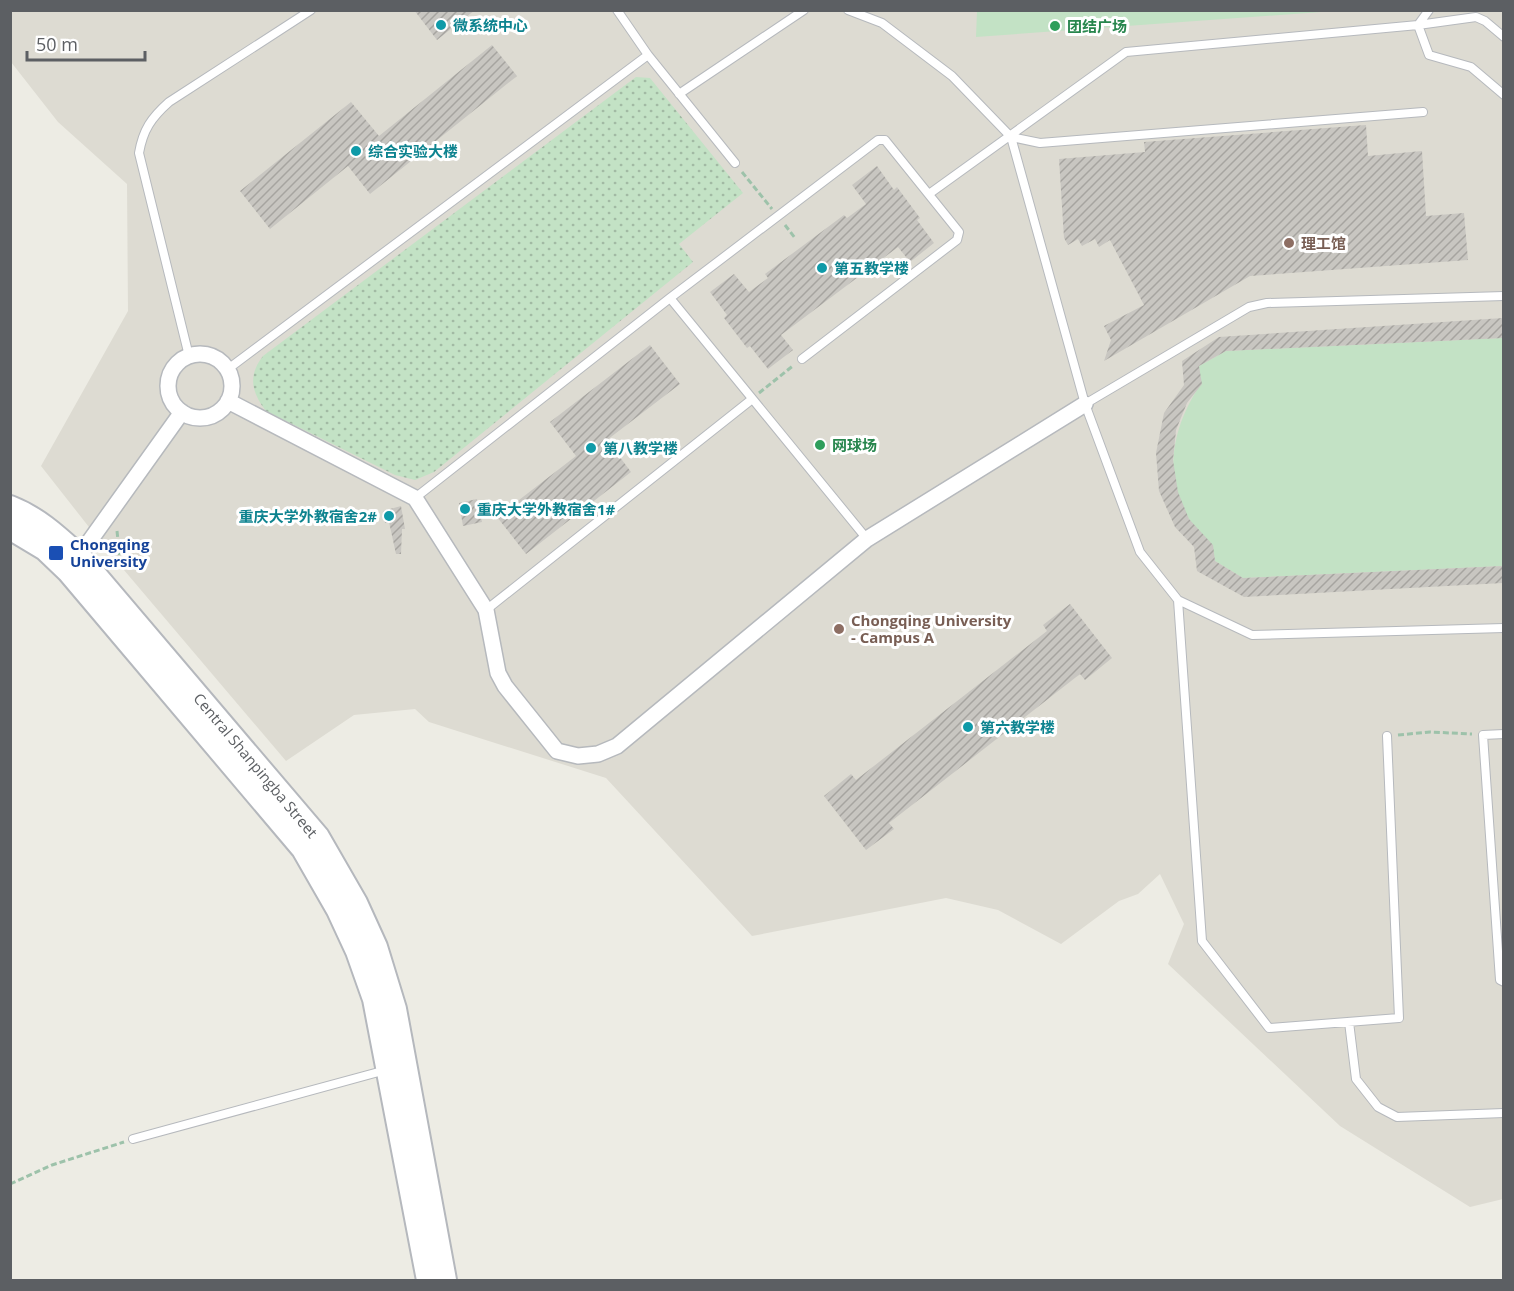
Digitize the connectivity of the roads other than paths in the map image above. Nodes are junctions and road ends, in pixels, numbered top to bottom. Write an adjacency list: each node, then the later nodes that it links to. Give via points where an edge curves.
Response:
1 (311, 10): 17 (lane, via 169,102 143,132 139,153)
2 (617, 10): 8 (lane)
3 (804, 10): 9 (lane)
4 (848, 10): 12 (lane, via 882,23 952,76)
5 (1429, 10): 6 (lane)
6 (1418, 25): 7 (lane, via 1476,17); 10 (lane, via 1429,55 1471,67); 12 (lane, via 1126,52)
7 (1503, 37)
8 (648, 55): 9 (lane); 19 (lane)
9 (679, 94): 13 (lane)
10 (1503, 95)
11 (1423, 112): 12 (lane, via 1040,143)
12 (1011, 136): 14 (lane); 22 (lane)
13 (735, 163)
14 (929, 194): 16 (lane, via 891,144 878,140); 18 (lane, via 959,232 957,240)
15 (1503, 297): 22 (lane, via 1268,303 1249,307)
16 (670, 298): 20 (lane); 24 (lane)
17 (189, 356): 19 (street, via 211,356); 23 (street, via 174,368 170,377 170,396)
18 (802, 359)
19 (228, 369): 21 (street, via 232,380)
20 (751, 400): 27 (lane); 30 (lane)
21 (228, 401): 23 (street, via 212,415 190,417); 24 (street)
22 (1085, 404): 27 (street); 29 (lane, via 1140,552)
23 (182, 412): 28 (street)
24 (415, 498): 30 (street)
25 (10, 507): 28 (main road, via 53,532)
26 (10, 528): 28 (main road)
27 (867, 539): 30 (street, via 616,746 598,754 578,756 557,751 504,686)
28 (74, 564): 37 (main road, Central Shanpingba Street, via 303,849 357,951 374,999); 41 (main road, Central Shanpingba Street, via 318,837 356,903 376,947 395,1009)
29 (1178, 600): 31 (lane, via 1252,635); 36 (lane, via 1202,941 1269,1028)
30 (486, 610)
31 (1503, 628)
32 (1503, 734): 34 (lane, via 1483,735)
33 (1387, 736): 36 (lane, via 1399,1018)
34 (1499, 912): 35 (lane)
35 (1503, 982)
36 (1349, 1022): 38 (lane, via 1356,1079 1378,1107 1397,1117)
37 (388, 1070): 39 (lane); 40 (main road, Central Shanpingba Street)
38 (1503, 1113)
39 (133, 1139)
40 (428, 1281)
41 (445, 1281)

